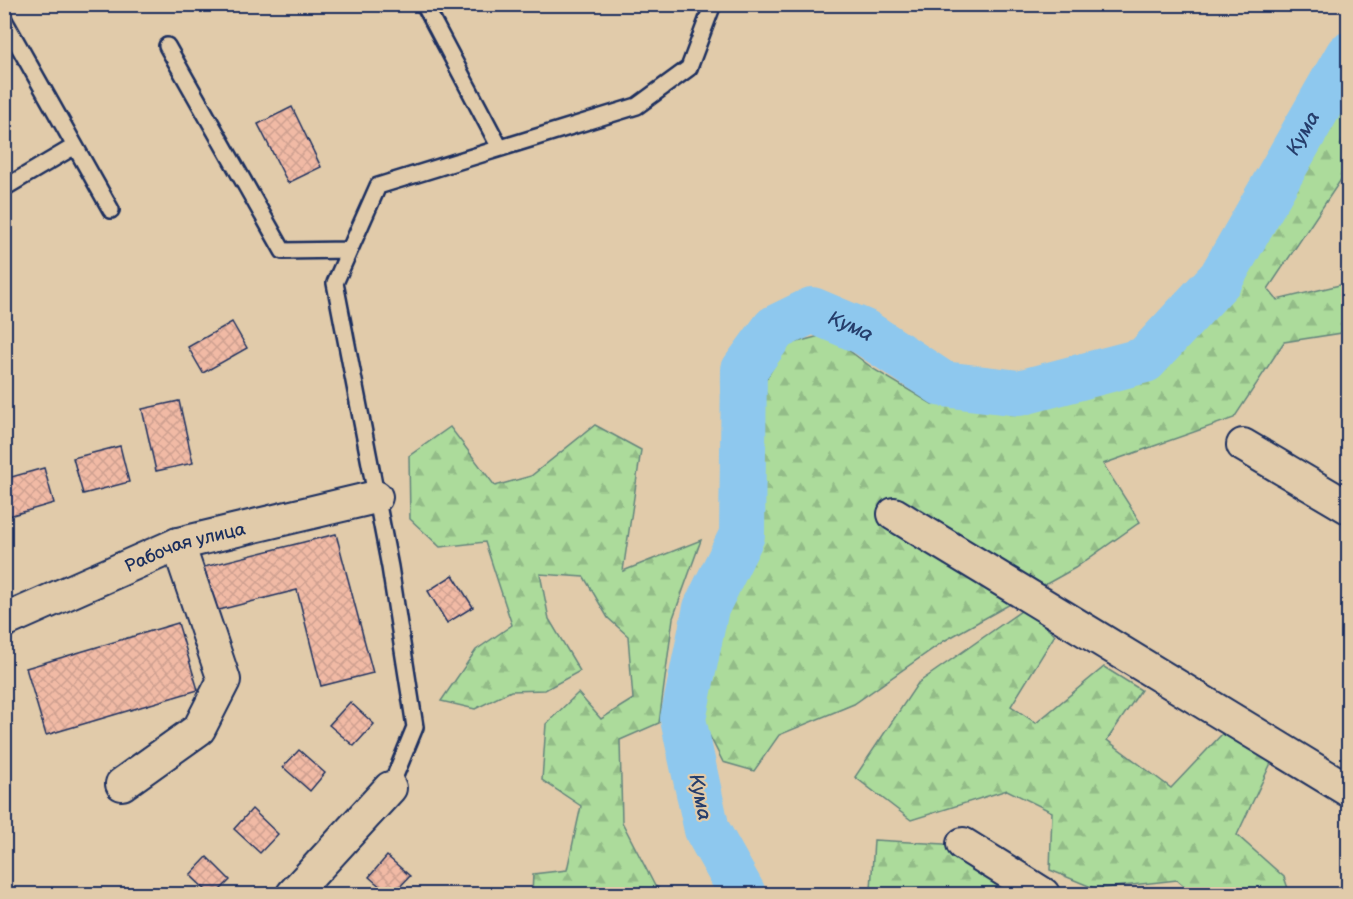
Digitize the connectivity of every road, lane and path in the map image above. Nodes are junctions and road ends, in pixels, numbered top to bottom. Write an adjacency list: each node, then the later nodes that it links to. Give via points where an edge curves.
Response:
1 (424, 4): 6 (lane)
2 (713, 4): 6 (lane, via 689,68 637,106)
3 (4, 20): 5 (lane)
4 (167, 46): 9 (lane, via 283,251)
5 (75, 147): 7 (lane); 8 (lane)
6 (501, 148): 9 (lane, via 378,186)
7 (4, 188)
8 (111, 210)
9 (349, 250): 11 (lane, via 334,283)
10 (1244, 445): 12 (street)
11 (376, 497): 14 (street, Рабочая улица); 17 (lane, via 415,727)
12 (1348, 507)
13 (894, 514): 18 (street)
14 (178, 544): 15 (street, Рабочая улица); 16 (street, via 224,680 199,729)
15 (4, 621)
16 (122, 784)
17 (390, 788): 20 (street)
18 (1348, 790)
19 (963, 844): 21 (street)
20 (294, 894)
21 (1043, 894)

